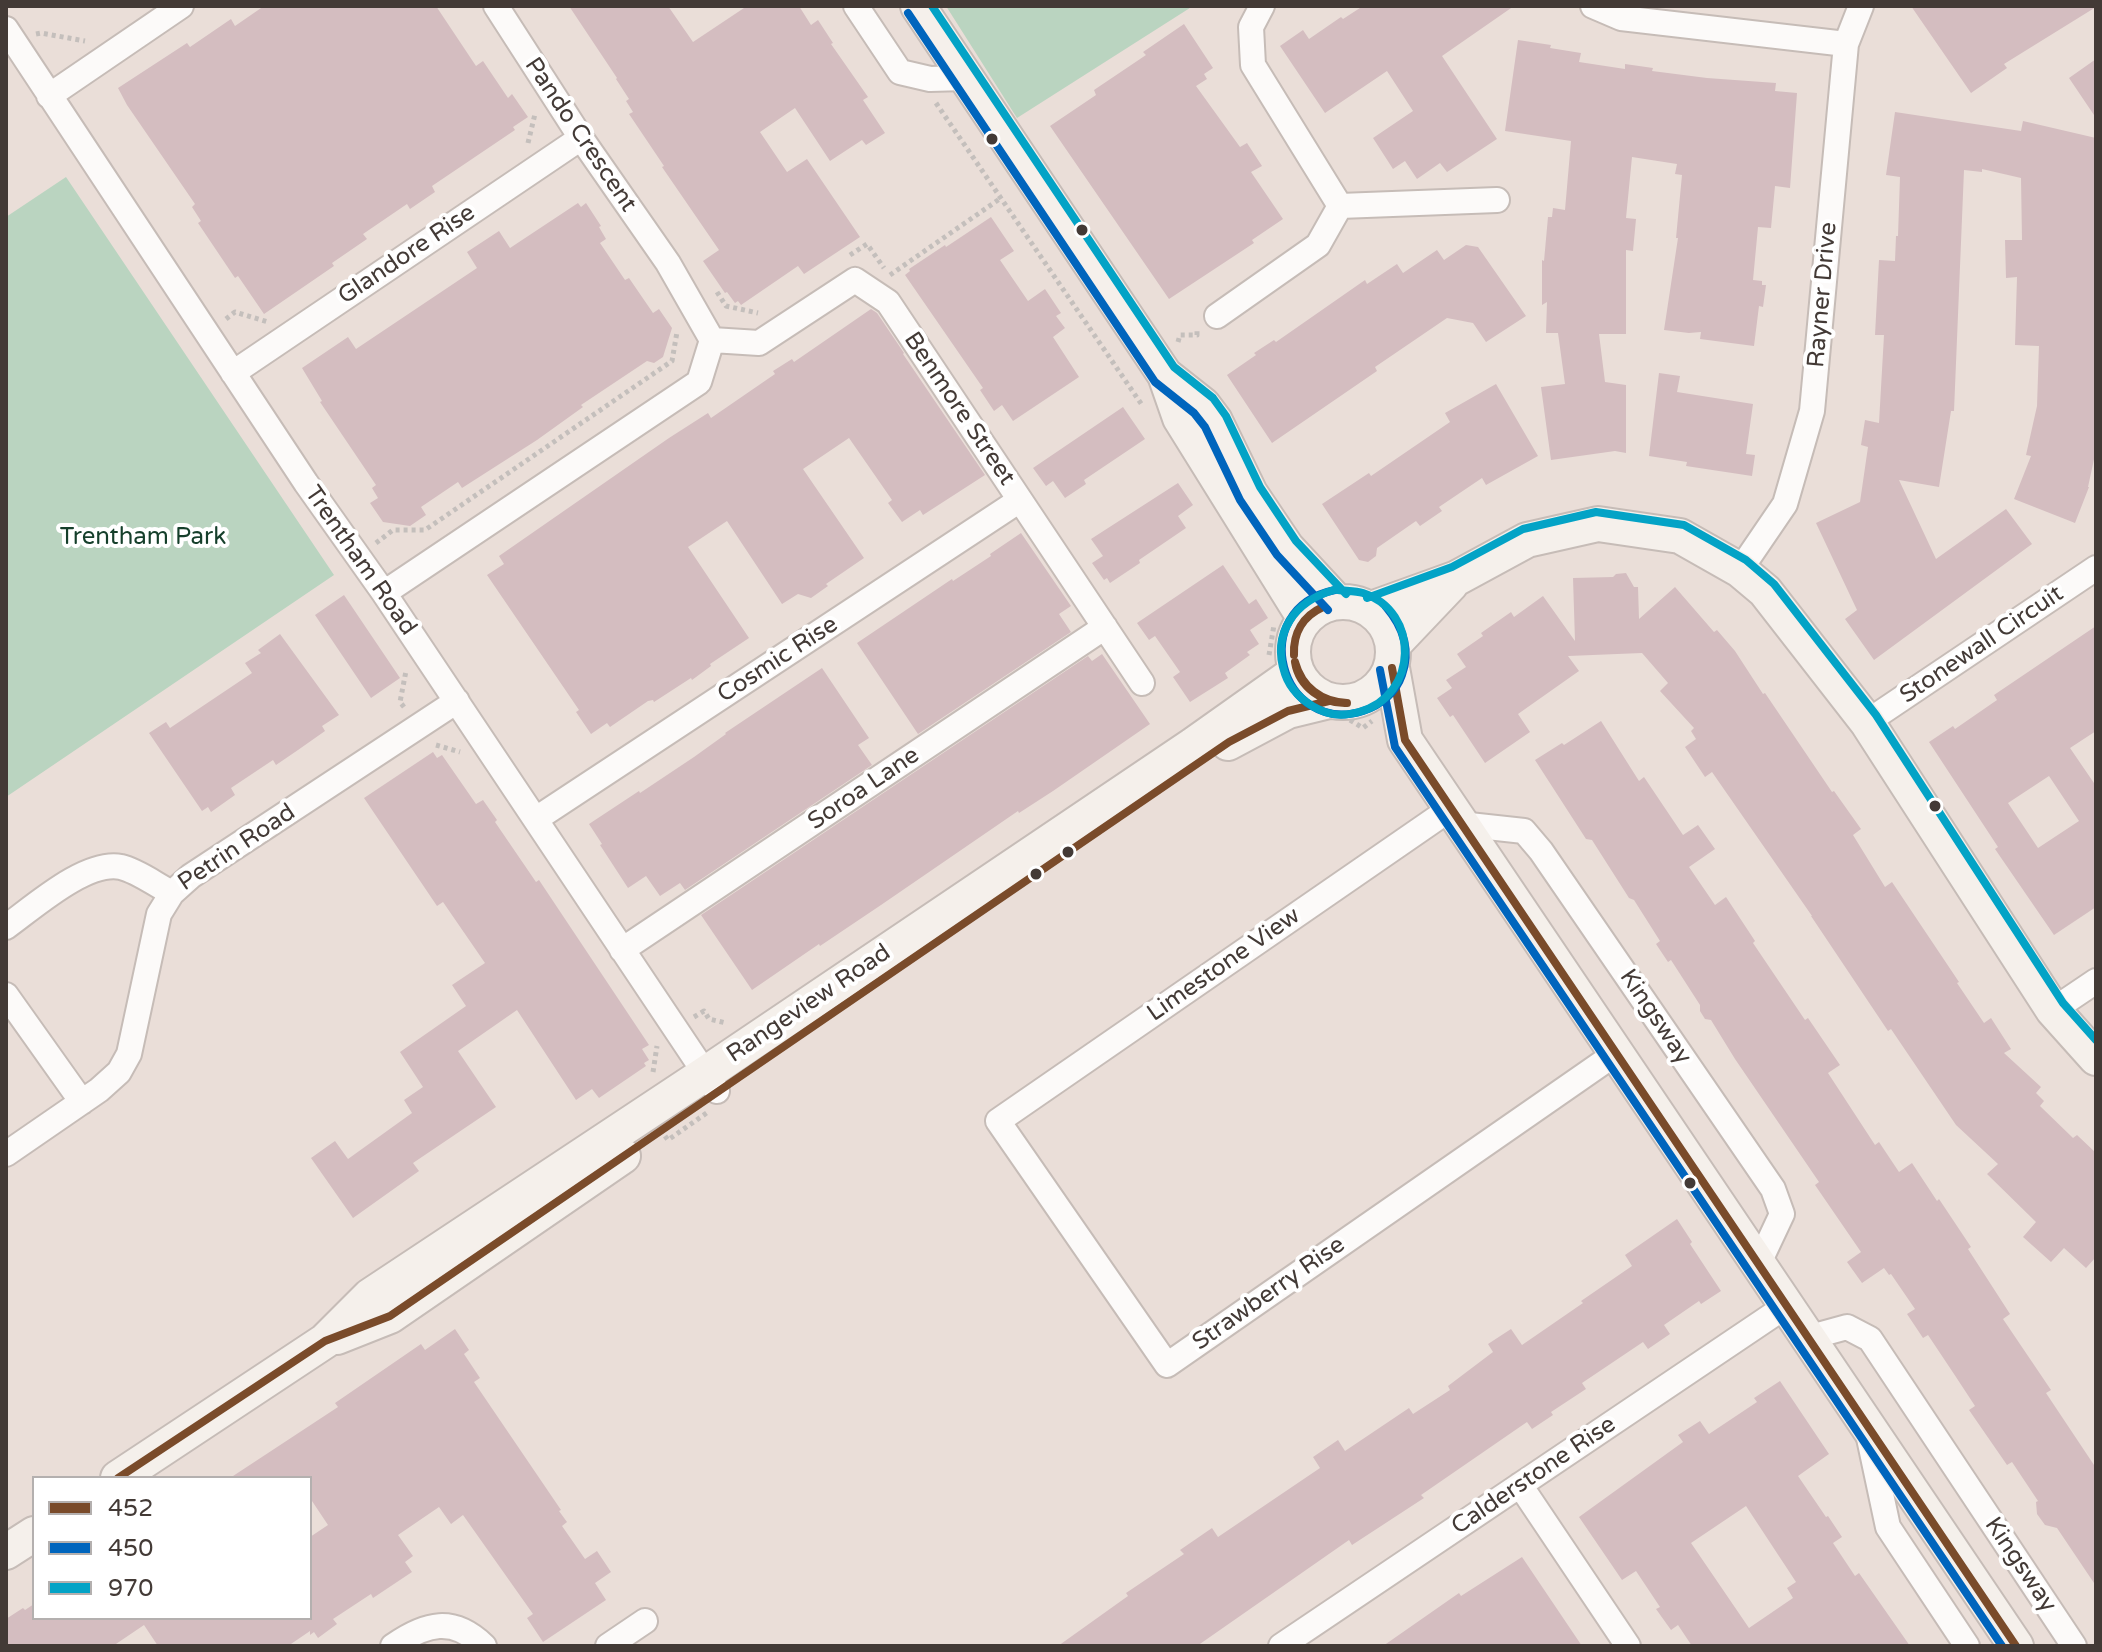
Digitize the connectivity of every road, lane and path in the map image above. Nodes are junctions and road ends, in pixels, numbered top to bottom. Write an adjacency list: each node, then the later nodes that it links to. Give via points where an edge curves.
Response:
1 (181, 6): 13 (street)
2 (496, 6): 14 (street, Pando Crescent)
3 (856, 6): 12 (street, via 900,72)
4 (918, 6): 11 (street)
5 (1262, 6): 19 (street, via 1251,27 1253,65)
6 (1593, 6): 10 (street, via 1621,18)
7 (1861, 6): 10 (street, Rayner Drive)
8 (10, 34): 9 (path); 13 (street, Trentham Road)
9 (87, 41)
10 (1846, 44): 31 (street, Rayner Drive, via 1812,411 1785,504)
11 (965, 78): 12 (street); 27 (street)
12 (930, 79): 17 (path, via 933,99)
13 (49, 96): 24 (street, Trentham Road)
14 (553, 96): 15 (street, Pando Crescent); 16 (path, via 537,106)
15 (581, 138): 21 (street, Pando Crescent); 26 (street, Glandore Rise)
16 (527, 148)
17 (1001, 198)
18 (1497, 200): 19 (street)
19 (1340, 206): 22 (street, via 1318,245)
20 (718, 294): 21 (path)
21 (695, 311): 25 (street); 29 (path, via 679,324 672,361 425,530 393,530)
22 (1217, 316)
23 (271, 322): 24 (path, via 235,312)
24 (207, 333): 26 (street, Trentham Road)
25 (712, 340): 28 (street, Benmore Street, via 759,343 855,280 888,302); 33 (street, via 699,382)
26 (233, 373): 29 (street, Trentham Road)
27 (1165, 375): 34 (street, via 1203,405 1250,493 1287,548); 36 (street, via 1180,418)
28 (1020, 500): 37 (street, Benmore Street); 46 (street, Cosmic Rise)
29 (358, 556): 33 (street, Trentham Road)
30 (2096, 568): 43 (street, Stonewall Circuit)
31 (1740, 570): 32 (street, via 1680,536 1598,524 1527,540); 43 (street, via 1765,591)
32 (1457, 578): 35 (street); 38 (street)
33 (384, 593): 41 (street, Trentham Road)
34 (1337, 602): 35 (street); 36 (street)
35 (1371, 609): 38 (street, via 1387,625)
36 (1305, 619): 39 (street, via 1295,638)
37 (1105, 627): 40 (street, Benmore Street); 50 (street, Soroa Lane)
38 (1393, 656): 42 (street, via 1383,685 1370,696); 44 (street, Kingsway)
39 (1296, 672): 42 (street, via 1309,690); 47 (street, Rangeview Road)
40 (1142, 683)
41 (457, 701): 46 (street, Trentham Road); 48 (street, Petrin Road)
42 (1338, 702): 44 (street, Kingsway); 47 (street, Rangeview Road, via 1288,711)
43 (1867, 722): 53 (street)
44 (1405, 740): 45 (street, Kingsway)
45 (1455, 816): 54 (street, Kingsway); 58 (street, Limestone View); 60 (street, Kingsway, via 1524,831 1773,1189 1782,1214)
46 (536, 819): 50 (street, Trentham Road)
47 (1090, 826): 56 (street, Rangeview Road)
48 (172, 893): 49 (street, via 121,867 101,867 79,875); 57 (street, Petrin Road, via 159,914 129,1054 119,1072)
49 (6, 927)
50 (622, 950): 56 (street, Trentham Road)
51 (2096, 981): 53 (street)
52 (6, 995): 57 (street)
53 (2053, 1010): 55 (street)
54 (1615, 1054): 58 (street, Strawberry Rise, via 1167,1365); 60 (street, Kingsway)
55 (2096, 1058)
56 (711, 1083): 64 (street, Rangeview Road, via 370,1296 325,1341)
57 (82, 1102): 59 (street, Petrin Road)
58 (998, 1121)
59 (6, 1154)
60 (1758, 1265): 61 (street, Kingsway)
61 (1786, 1306): 62 (street, Kingsway); 65 (street, Calderstone Rise)
62 (1807, 1338): 63 (street, Kingsway); 74 (street, Kingsway, via 1847,1327 1870,1339)
63 (1866, 1424): 72 (street, Kingsway, via 1888,1527); 73 (street, Kingsway)
64 (121, 1476)
65 (1520, 1485): 70 (street, Calderstone Rise); 71 (street)
66 (645, 1621): 69 (street)
67 (393, 1646): 68 (street, via 428,1627 449,1626)
68 (484, 1646)
69 (608, 1646)
70 (1281, 1646)
71 (1628, 1646)
72 (1967, 1646)
73 (2016, 1646)
74 (2074, 1646)

